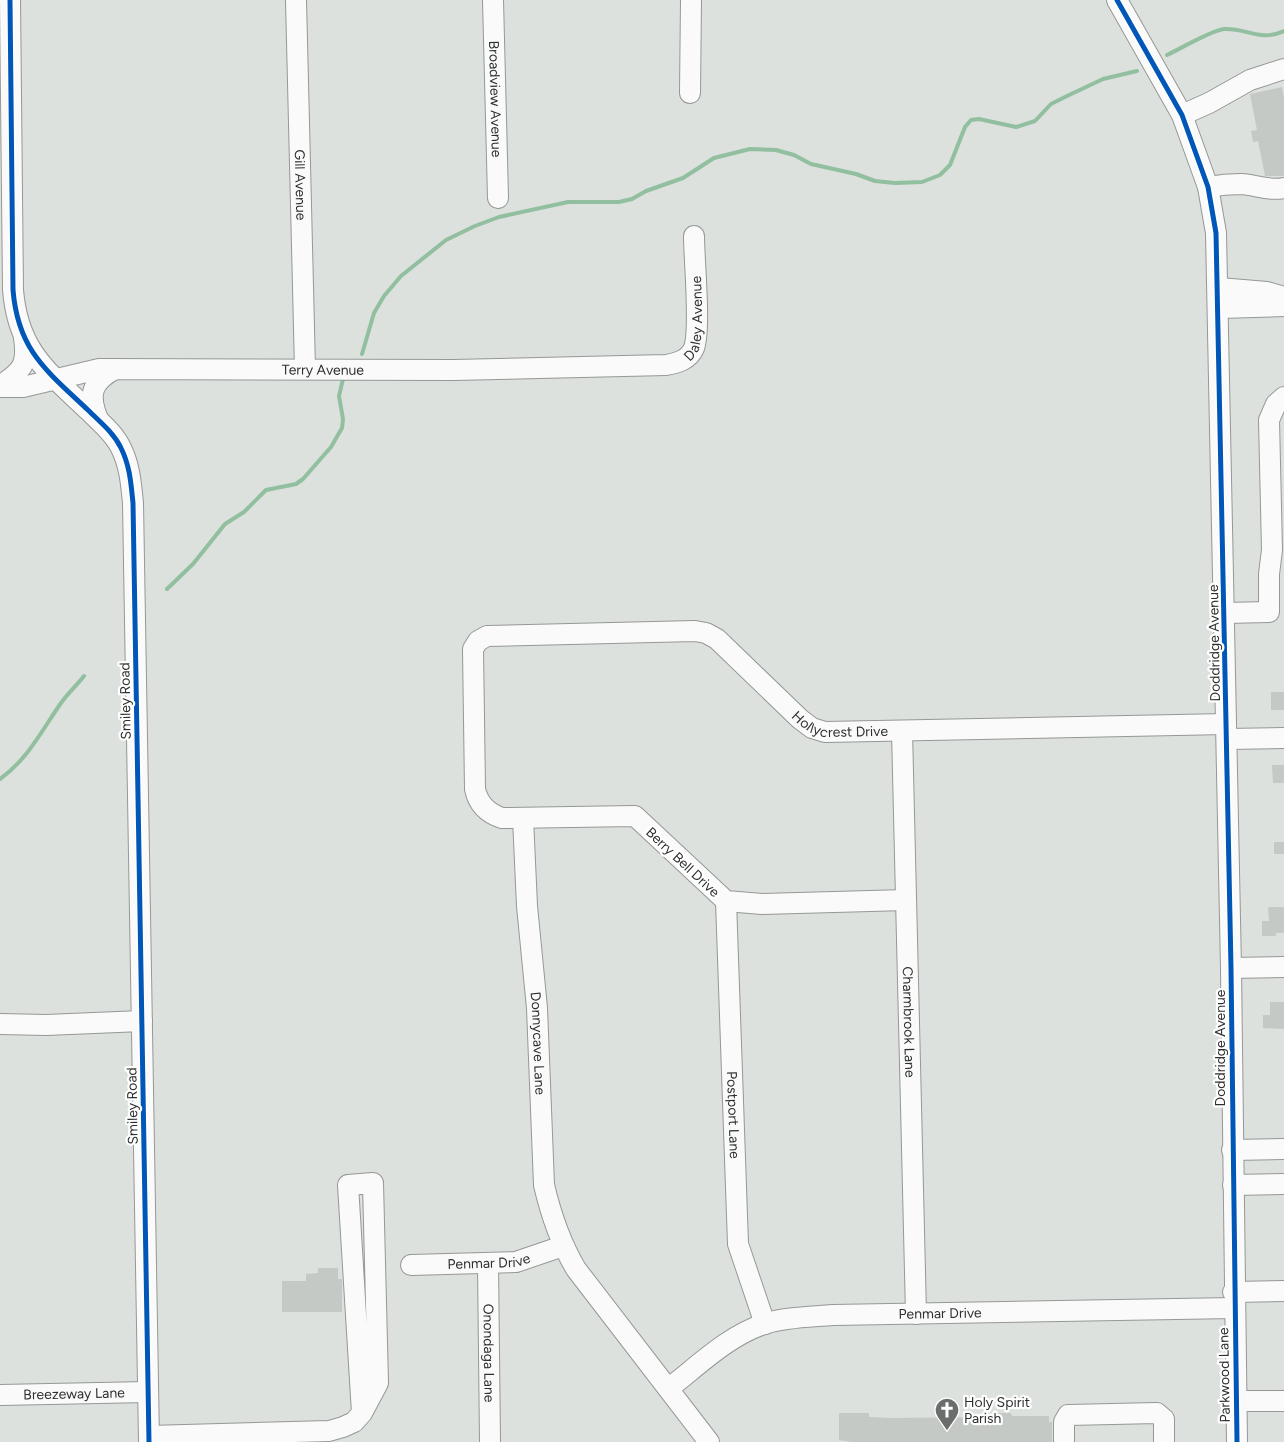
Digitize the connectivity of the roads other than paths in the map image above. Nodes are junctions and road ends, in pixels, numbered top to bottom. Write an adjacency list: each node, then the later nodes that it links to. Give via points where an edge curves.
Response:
1 (10, 0): 9 (street, Smiley Road)
2 (296, 0): 20 (street, Gill Avenue)
3 (493, 0): 12 (street, Broadview Avenue)
4 (690, 0): 7 (street)
5 (1117, 0): 8 (street, Doddridge Avenue)
6 (1284, 68): 8 (street, via 1250,80)
7 (690, 93)
8 (1182, 115): 10 (street, Doddridge Avenue)
9 (5, 150): 17 (street, Smiley Road, via 13,290)
10 (1208, 187): 11 (street, via 1242,184 1271,190); 14 (street, Doddridge Avenue, via 1216,233)
11 (1284, 188)
12 (498, 198)
13 (694, 236): 18 (street, Daley Avenue, via 694,348 688,357 678,362)
14 (1219, 298): 15 (street, via 1267,292); 16 (street); 26 (street, Doddridge Avenue)
15 (1284, 298)
16 (1284, 306)
17 (24, 338): 21 (street, Smiley Road, via 39,362); 22 (street, via 26,355 20,373)
18 (647, 366): 20 (street, Terry Avenue)
19 (115, 369): 20 (street, Terry Avenue); 21 (street, Terry Avenue); 24 (street, via 100,377 94,387 92,406)
20 (305, 369)
21 (55, 378): 22 (street, Terry Avenue, via 23,387); 24 (street, Smiley Road)
22 (0, 387)
23 (1284, 397): 25 (street, via 1276,404 1270,420)
24 (98, 419): 36 (street, Smiley Road, via 121,447 130,472 133,503)
25 (1278, 550): 27 (street, via 1269,574)
26 (1224, 613): 27 (street); 29 (street, Doddridge Avenue)
27 (1277, 615)
28 (902, 731): 29 (street, Hollycrest Drive); 31 (street, Hollycrest Drive, via 839,732 812,728 717,639 706,633 487,636 478,641 472,658 475,789 480,803 489,812 502,818); 32 (street, Charmbrook Lane)
29 (1226, 731): 30 (street, Hollycrest Drive); 35 (street, Doddridge Avenue)
30 (1284, 738)
31 (523, 818): 33 (street, Berry Bell Drive, via 634,816); 42 (street, Donnycave Lane, via 526,897 537,1008 544,1185)
32 (906, 900): 33 (street, Berry Bell Drive, via 762,904); 47 (street, Charmbrook Lane)
33 (726, 901): 48 (street, Postport Lane, via 738,1244)
34 (1284, 967): 35 (street)
35 (1231, 968): 39 (street, Doddridge Avenue)
36 (142, 1021): 37 (street); 50 (street, Smiley Road)
37 (0, 1024)
38 (1284, 1149): 39 (street)
39 (1232, 1150): 41 (street, Doddridge Avenue)
40 (1284, 1184): 41 (street)
41 (1233, 1185): 46 (street, Doddridge Avenue)
42 (563, 1246): 43 (street, Penmar Drive, via 529,1259); 49 (street, Donnycave Lane, via 576,1268)
43 (488, 1264): 44 (street, Penmar Drive); 56 (street, Onondaga Lane)
44 (410, 1265)
45 (1284, 1291): 46 (street, Penmar Drive)
46 (1234, 1300): 47 (street, Penmar Drive); 52 (street, Parkwood Lane)
47 (916, 1314): 48 (street, Penmar Drive, via 833,1315)
48 (765, 1324): 49 (street, Penmar Drive, via 730,1341)
49 (669, 1388): 57 (street, Donnycave Lane)
50 (148, 1392): 51 (street, Breezeway Lane); 55 (street, Smiley Road)
51 (0, 1395)
52 (1236, 1401): 53 (street); 60 (street, Parkwood Lane)
53 (1284, 1402)
54 (362, 1413): 54 (street, via 378,1383 374,1183 348,1185); 55 (street, via 343,1428 329,1430)
55 (149, 1439)
56 (490, 1442)
57 (709, 1442)
58 (1064, 1442): 59 (street, via 1064,1422 1068,1415 1157,1414 1164,1419)
59 (1164, 1442)
60 (1237, 1442)

